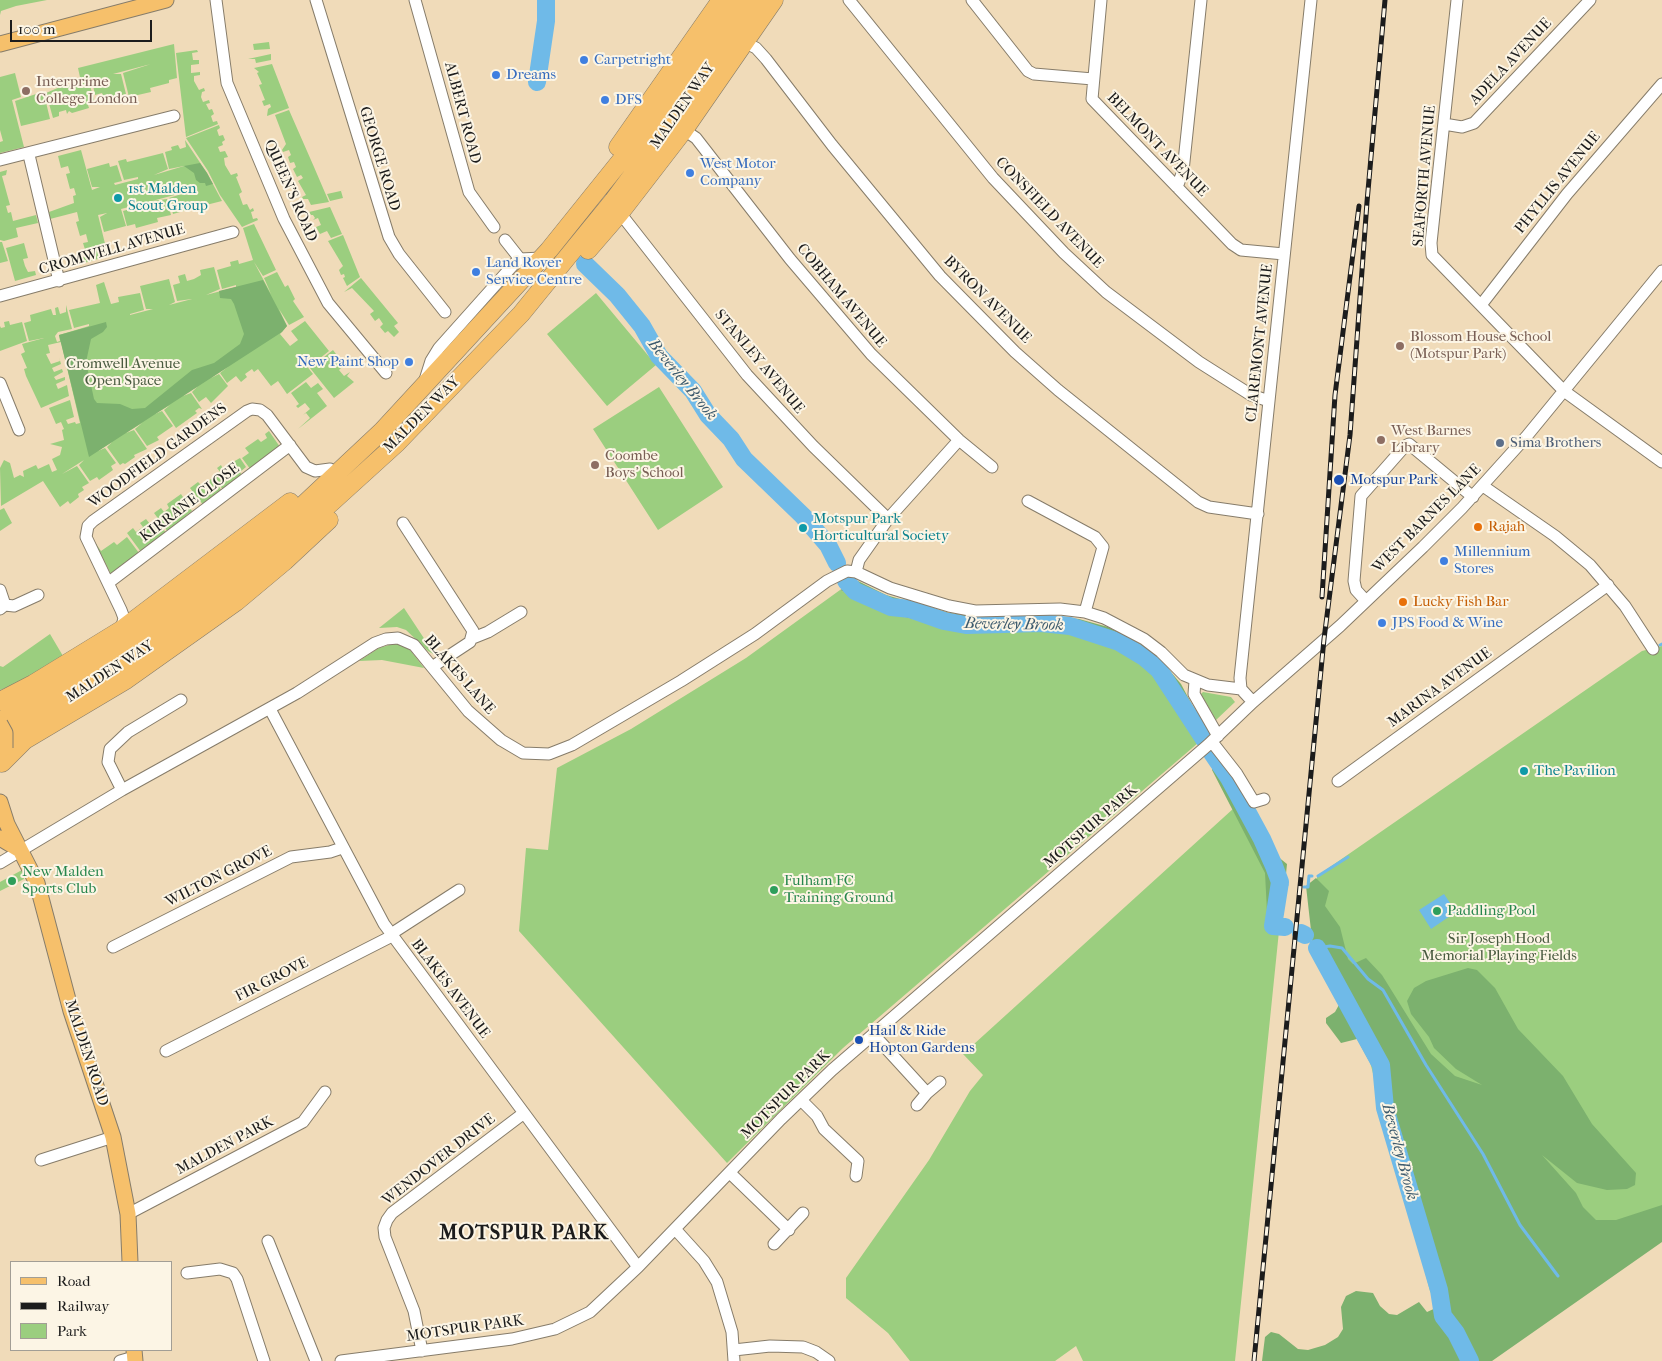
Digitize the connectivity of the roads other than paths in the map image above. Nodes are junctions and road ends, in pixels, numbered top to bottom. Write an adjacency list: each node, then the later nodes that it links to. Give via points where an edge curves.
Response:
1 (166, 0): 17 (main road)
2 (216, 0): 40 (street, QUEEN'S ROAD, via 227,83 284,219 328,303)
3 (316, 0): 38 (street, GEORGE ROAD, via 389,237 398,254)
4 (415, 0): 28 (street, ALBERT ROAD, via 469,192)
5 (721, 0): 31 (highway, via 564,223)
6 (738, 0): 20 (highway, MALDEN WAY)
7 (756, 0): 20 (highway, MALDEN WAY)
8 (774, 0): 16 (highway)
9 (849, 0): 44 (street, CONSFIELD AVENUE, via 993,178 1064,253 1106,292 1199,362 1250,395)
10 (972, 0): 18 (street, via 1028,71)
11 (1101, 0): 18 (street, BELMONT AVENUE)
12 (1201, 0): 26 (street, via 1183,171)
13 (1311, 0): 32 (street, CLAREMONT AVENUE)
14 (1456, 0): 22 (street, SEAFORTH AVENUE)
15 (1590, 0): 22 (street, ADELA AVENUE, via 1474,123 1462,127)
16 (746, 43): 23 (highway); 56 (street, BYRON AVENUE, via 766,58 832,145 935,270 1015,352 1198,502 1209,507)
17 (0, 44)
18 (1093, 78): 26 (street, BELMONT AVENUE, via 1092,100)
19 (1662, 84): 37 (street, PHYLLIS AVENUE, via 1572,187)
20 (687, 87): 31 (highway, MALDEN WAY); 39 (highway, MALDEN WAY, via 613,202)
21 (174, 116): 24 (street)
22 (1444, 124): 37 (street, SEAFORTH AVENUE, via 1431,250 1436,260)
23 (684, 130): 27 (highway); 47 (street, COBHAM AVENUE, via 696,138 848,328)
24 (29, 155): 25 (street); 35 (street)
25 (0, 160)
26 (1177, 188): 32 (street, BELMONT AVENUE, via 1236,248)
27 (620, 213): 39 (highway, via 550,290); 57 (street, STANLEY AVENUE, via 754,382 813,446)
28 (494, 227)
29 (233, 232): 35 (street, CROMWELL AVENUE)
30 (504, 240): 33 (street)
31 (546, 254): 33 (street); 42 (highway, MALDEN WAY)
32 (1284, 254): 44 (street, CLAREMONT AVENUE)
33 (520, 259): 42 (street, MALDEN WAY, via 439,348)
34 (1662, 271): 43 (street, WEST BARNES LANE)
35 (60, 281): 36 (street, CROMWELL AVENUE)
36 (0, 296)
37 (1481, 305): 43 (street, SEAFORTH AVENUE)
38 (445, 312)
39 (521, 314): 48 (highway, MALDEN WAY)
40 (386, 373)
41 (0, 383): 45 (street)
42 (423, 387): 46 (highway, MALDEN WAY)
43 (1564, 391): 50 (street, SEAFORTH AVENUE); 53 (street, WEST BARNES LANE)
44 (1269, 401): 56 (street, CLAREMONT AVENUE)
45 (19, 430)
46 (382, 431): 52 (highway); 78 (highway, MALDEN WAY, via 301,507 222,573 110,654)
47 (959, 440): 51 (street, COBHAM AVENUE); 57 (street)
48 (397, 442): 80 (highway, MALDEN WAY, via 312,521 232,587); 80 (highway, via 377,470 347,502 253,589 126,680)
49 (290, 445): 52 (street, WOODFIELD GARDENS, via 311,470); 60 (street, KIRRANE CLOSE); 60 (street, WOODFIELD GARDENS, via 267,415 256,409 247,410 93,521 88,526 86,537)
50 (1662, 462)
51 (992, 466)
52 (330, 469): 68 (highway)
53 (1482, 486): 54 (street, WEST BARNES LANE); 61 (street, via 1555,536)
54 (1473, 497): 64 (street, WEST BARNES LANE); 64 (street, via 1409,444 1405,446 1361,496 1354,581 1356,590)
55 (1028, 500): 67 (street, via 1095,537 1103,547)
56 (1258, 514): 73 (street, CLAREMONT AVENUE)
57 (888, 519): 59 (street, via 859,560)
58 (403, 523): 69 (street, via 470,626)
59 (856, 572): 67 (street, via 890,588 949,606 976,610 1060,609); 71 (street, BLAKES LANE, via 843,572 827,581 724,654 572,745 549,754 524,752 501,740 468,711)
60 (108, 583): 68 (street, WOODFIELD GARDENS, via 124,618)
61 (1608, 585): 70 (street); 81 (street, MARINA AVENUE)
62 (0, 590): 65 (street)
63 (38, 595): 65 (street, via 14,606)
64 (1366, 601): 76 (street, WEST BARNES LANE)
65 (2, 607)
66 (521, 612): 69 (street)
67 (1086, 612): 72 (street, via 1138,635)
68 (122, 630): 74 (highway, via 33,684)
69 (473, 638): 71 (street)
70 (1653, 649)
71 (432, 667): 77 (street, BLAKES LANE, via 414,645 398,638 386,639)
72 (1195, 681): 73 (street); 79 (street, via 1194,694)
73 (1241, 689): 76 (street)
74 (0, 700)
75 (181, 700): 82 (street, via 128,732 110,749 108,762)
76 (1253, 702): 79 (street, WEST BARNES LANE)
77 (270, 709): 82 (street, BLAKES LANE); 86 (street, BLAKES AVENUE)
78 (0, 722): 80 (main road, bridge, via 5,733)
79 (1213, 741): 83 (street, via 1254,802); 92 (street, MOTSPUR PARK)
80 (2, 755)
81 (1338, 781)
82 (122, 790): 87 (street, BLAKES LANE)
83 (1264, 799)
84 (0, 802): 87 (main road, MALDEN ROAD)
85 (0, 838): 87 (main road, MALDEN ROAD)
86 (342, 848): 90 (street, BLAKES AVENUE); 91 (street, WILTON GROVE, via 286,859)
87 (20, 850): 88 (street, BLAKES LANE); 100 (main road, MALDEN ROAD, via 37,883 71,1011)
88 (0, 863)
89 (459, 890): 90 (street, FIR GROVE)
90 (392, 935): 93 (street, FIR GROVE); 99 (street, BLAKES AVENUE)
91 (113, 947)
92 (873, 1034): 96 (street); 97 (street, MOTSPUR PARK)
93 (166, 1051)
94 (940, 1082): 96 (street)
95 (325, 1092): 105 (street, MALDEN PARK, via 303,1122)
96 (927, 1093): 98 (street)
97 (801, 1100): 102 (street, MOTSPUR PARK); 103 (street, via 817,1116 824,1129 858,1161)
98 (917, 1105)
99 (524, 1113): 111 (street, BLAKES AVENUE); 113 (street, WENDOVER DRIVE, via 387,1220 385,1237 414,1311)
100 (112, 1138): 101 (street); 105 (main road, MALDEN ROAD)
101 (41, 1160)
102 (730, 1173): 106 (street, MOTSPUR PARK); 107 (street)
103 (856, 1176)
104 (803, 1213): 107 (street)
105 (128, 1214): 110 (main road, MALDEN ROAD)
106 (675, 1229): 111 (street, MOTSPUR PARK); 114 (street, via 704,1261 717,1282 728,1316)
107 (789, 1230): 109 (street)
108 (268, 1240): 117 (street)
109 (774, 1244)
110 (130, 1261)
111 (638, 1267): 113 (street, MOTSPUR PARK, via 590,1312 568,1325 512,1339)
112 (187, 1273): 116 (street, via 220,1269 233,1273)
113 (422, 1351): 115 (street, MOTSPUR PARK)
114 (734, 1356): 119 (street, via 770,1346 803,1347)
115 (386, 1358): 118 (street, MOTSPUR PARK)
116 (264, 1361)
117 (316, 1361)
118 (341, 1361)
119 (829, 1361)

